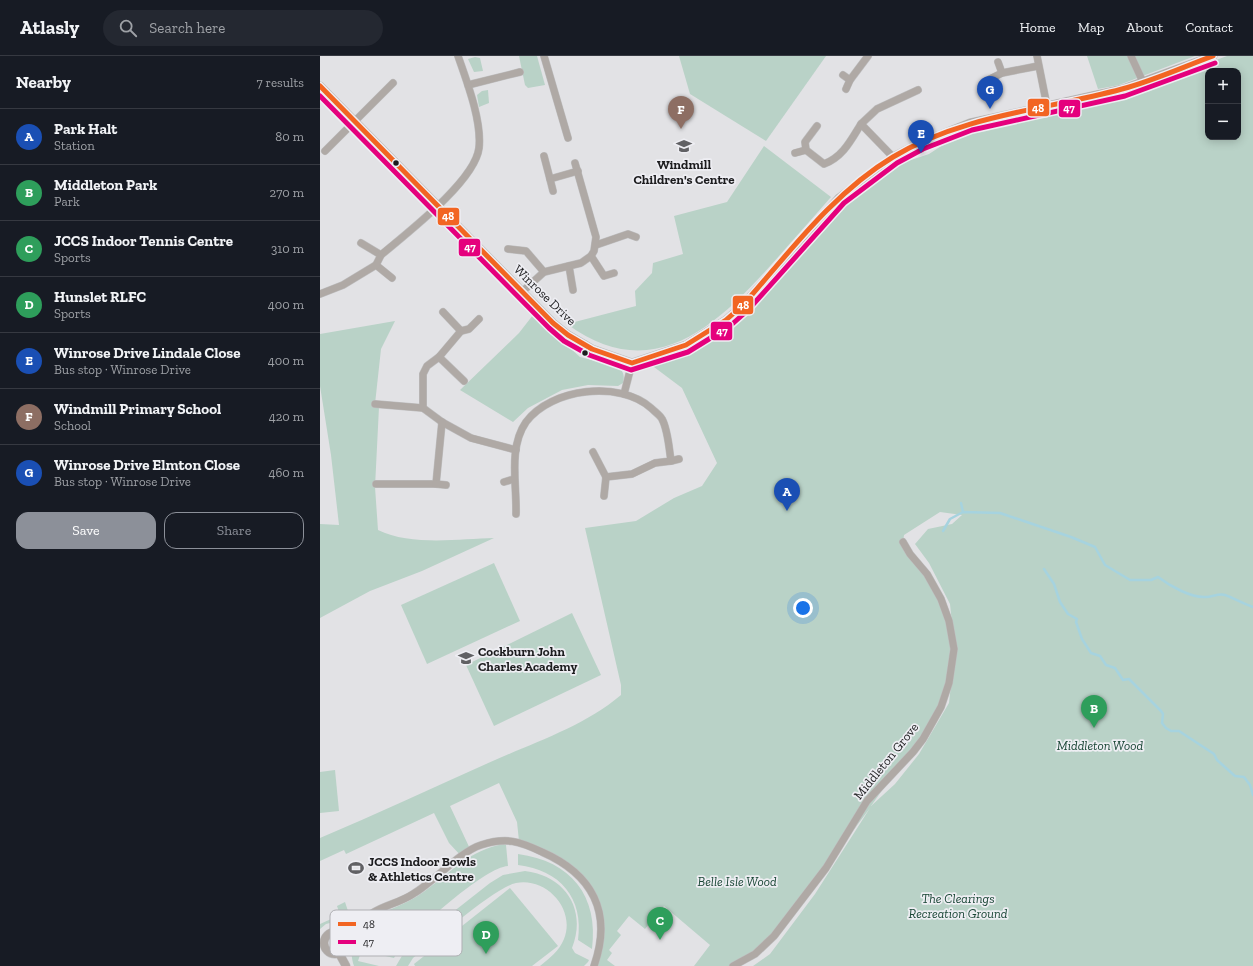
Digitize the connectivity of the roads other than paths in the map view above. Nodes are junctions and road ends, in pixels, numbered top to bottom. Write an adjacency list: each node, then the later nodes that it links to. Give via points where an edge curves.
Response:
1 (458, 56): 16 (street)
2 (544, 56): 24 (street)
3 (868, 56): 13 (street)
4 (1037, 56): 8 (street)
5 (1131, 56): 14 (street)
6 (1211, 56): 14 (street)
7 (998, 62): 10 (street)
8 (1038, 66): 10 (street); 20 (street)
9 (520, 72): 16 (street)
10 (1002, 73): 12 (street)
11 (843, 75): 13 (street)
12 (990, 79)
13 (850, 80): 18 (street)
14 (1142, 82): 20 (street, via 1123,89)
15 (393, 83): 21 (street)
16 (468, 85): 34 (street, via 476,117 479,148 473,164 461,181)
17 (320, 86): 21 (street, Winrose Drive)
18 (846, 88)
19 (918, 90): 22 (street, via 877,109)
20 (1046, 106): 29 (street, via 970,123)
21 (355, 121): 26 (street); 34 (street, Winrose Drive)
22 (861, 124): 25 (street, via 846,148 824,164); 29 (street)
23 (817, 126): 25 (street, via 805,142)
24 (568, 138)
25 (806, 150): 27 (street)
26 (325, 151)
27 (795, 153)
28 (544, 156): 32 (street)
29 (893, 157): 53 (street, via 839,198 766,281 726,320 686,345)
30 (575, 163): 31 (street)
31 (578, 171): 32 (street); 37 (street)
32 (550, 179): 33 (street)
33 (554, 191)
34 (438, 206): 39 (street); 47 (street, Winrose Drive)
35 (636, 237): 37 (street, via 628,234)
36 (361, 243): 39 (street)
37 (596, 245): 40 (street)
38 (508, 249): 43 (street, via 526,251)
39 (382, 255): 41 (street)
40 (591, 256): 42 (street, via 581,263); 44 (street, via 604,276)
41 (376, 265): 45 (street); 48 (street, via 343,285)
42 (569, 266): 43 (street); 46 (street)
43 (544, 272): 47 (street)
44 (614, 273)
45 (392, 278)
46 (573, 290)
47 (523, 291): 53 (street, Winrose Drive, via 568,335 592,349)
48 (320, 294)
49 (442, 312): 51 (street)
50 (479, 319): 51 (street, via 469,329)
51 (461, 331): 52 (street)
52 (439, 357): 54 (street); 57 (street, via 427,366 423,374)
53 (632, 363): 55 (street)
54 (464, 381)
55 (624, 394): 59 (street, via 583,392 565,396 548,404 526,422); 62 (street, via 646,404 662,418)
56 (375, 404): 57 (street)
57 (423, 408): 58 (street)
58 (442, 422): 59 (street, via 471,438); 67 (street)
59 (516, 450): 64 (street)
60 (593, 452): 63 (street)
61 (679, 459): 62 (street)
62 (671, 461): 63 (street, via 655,463 632,474)
63 (606, 477): 69 (street)
64 (514, 479): 65 (street); 70 (street, via 517,492)
65 (504, 482)
66 (376, 484): 67 (street)
67 (436, 484): 68 (street)
68 (446, 485)
69 (604, 496)
70 (516, 514)
71 (902, 542): 78 (street, Middleton Grove, via 927,574 941,599 949,621 954,649 949,683 941,707 913,752 867,801 826,868 774,936 755,954)
72 (378, 910): 77 (street, via 413,894 480,845 504,840 519,841 557,858 582,877 594,898 601,918 600,949)
73 (330, 932): 74 (street, via 325,937)
74 (322, 947)
75 (341, 956): 76 (street)
76 (346, 966)
77 (594, 966)
78 (732, 966)

